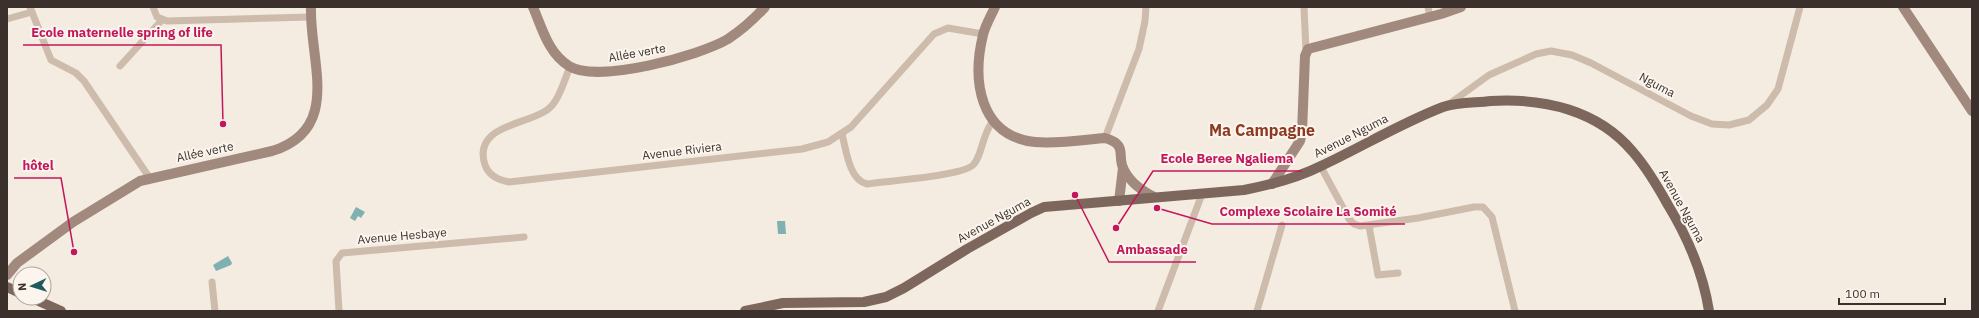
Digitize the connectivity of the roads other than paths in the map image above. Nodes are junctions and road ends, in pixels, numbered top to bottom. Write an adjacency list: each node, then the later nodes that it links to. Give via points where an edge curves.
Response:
1 (153, 7): 14 (street, via 157,17)
2 (533, 7): 18 (street, Allée verte, via 553,52)
3 (765, 7): 18 (street, Allée verte, via 734,35 692,55 609,71 597,72)
4 (995, 7): 15 (street)
5 (1146, 7): 23 (street, via 1139,49)
6 (1304, 7): 16 (street)
7 (1461, 7): 12 (street)
8 (1800, 7): 19 (street, Nguma, via 1778,89 1767,105 1749,120 1729,125 1712,124 1591,63 1572,55 1551,51 1536,54 1490,75)
9 (1903, 7): 20 (street)
10 (31, 10): 13 (street); 26 (street, via 51,60 76,73 84,81)
11 (310, 12): 14 (street); 26 (street, Allée verte, via 318,92 313,118 304,134 290,144 272,151)
12 (1429, 12): 16 (street)
13 (7, 19)
14 (162, 20): 17 (street)
15 (983, 34): 21 (street, via 978,77 982,98); 22 (street, Avenue Riviera, via 948,28 934,34)
16 (1306, 51): 27 (street, via 1300,141)
17 (120, 66)
18 (570, 67): 22 (street, Avenue Riviera, via 547,111 500,130 488,139 483,154 491,174 509,182 802,149 820,146)
19 (1445, 107): 24 (main road, Avenue Nguma, via 1408,122); 45 (main road, Avenue Nguma, via 1466,103 1531,101 1580,113 1616,135 1633,152 1689,242 1701,272)
20 (1972, 111)
21 (993, 121): 22 (street, via 984,134 976,161 968,168 944,174 867,184 858,179 853,172); 23 (street, via 1013,135 1035,142)
22 (842, 134)
23 (1105, 138): 25 (street, via 1120,148)
24 (1321, 166): 27 (main road, Avenue Nguma); 32 (street, via 1354,224)
25 (1123, 168): 29 (street, via 1137,186); 30 (street)
26 (149, 177): 35 (street, Allée verte, via 133,184 73,222 17,263)
27 (1272, 184): 28 (main road, Avenue Nguma)
28 (1202, 194): 29 (main road, Avenue Nguma); 42 (street)
29 (1154, 198): 30 (main road, Avenue Nguma)
30 (1120, 201): 41 (main road, Avenue Nguma, via 1038,209 886,297 864,302 783,303)
31 (1282, 225): 43 (street)
32 (1369, 226): 34 (street, via 1378,275); 44 (street, via 1483,207 1492,217)
33 (524, 237): 40 (street, Avenue Hesbaye, via 342,253 336,261)
34 (1398, 273)
35 (7, 275)
36 (212, 282): 39 (street)
37 (50, 306): 38 (main road)
38 (61, 311)
39 (215, 311)
40 (338, 311)
41 (745, 311)
42 (1158, 311)
43 (1257, 311)
44 (1515, 311)
45 (1707, 311)

